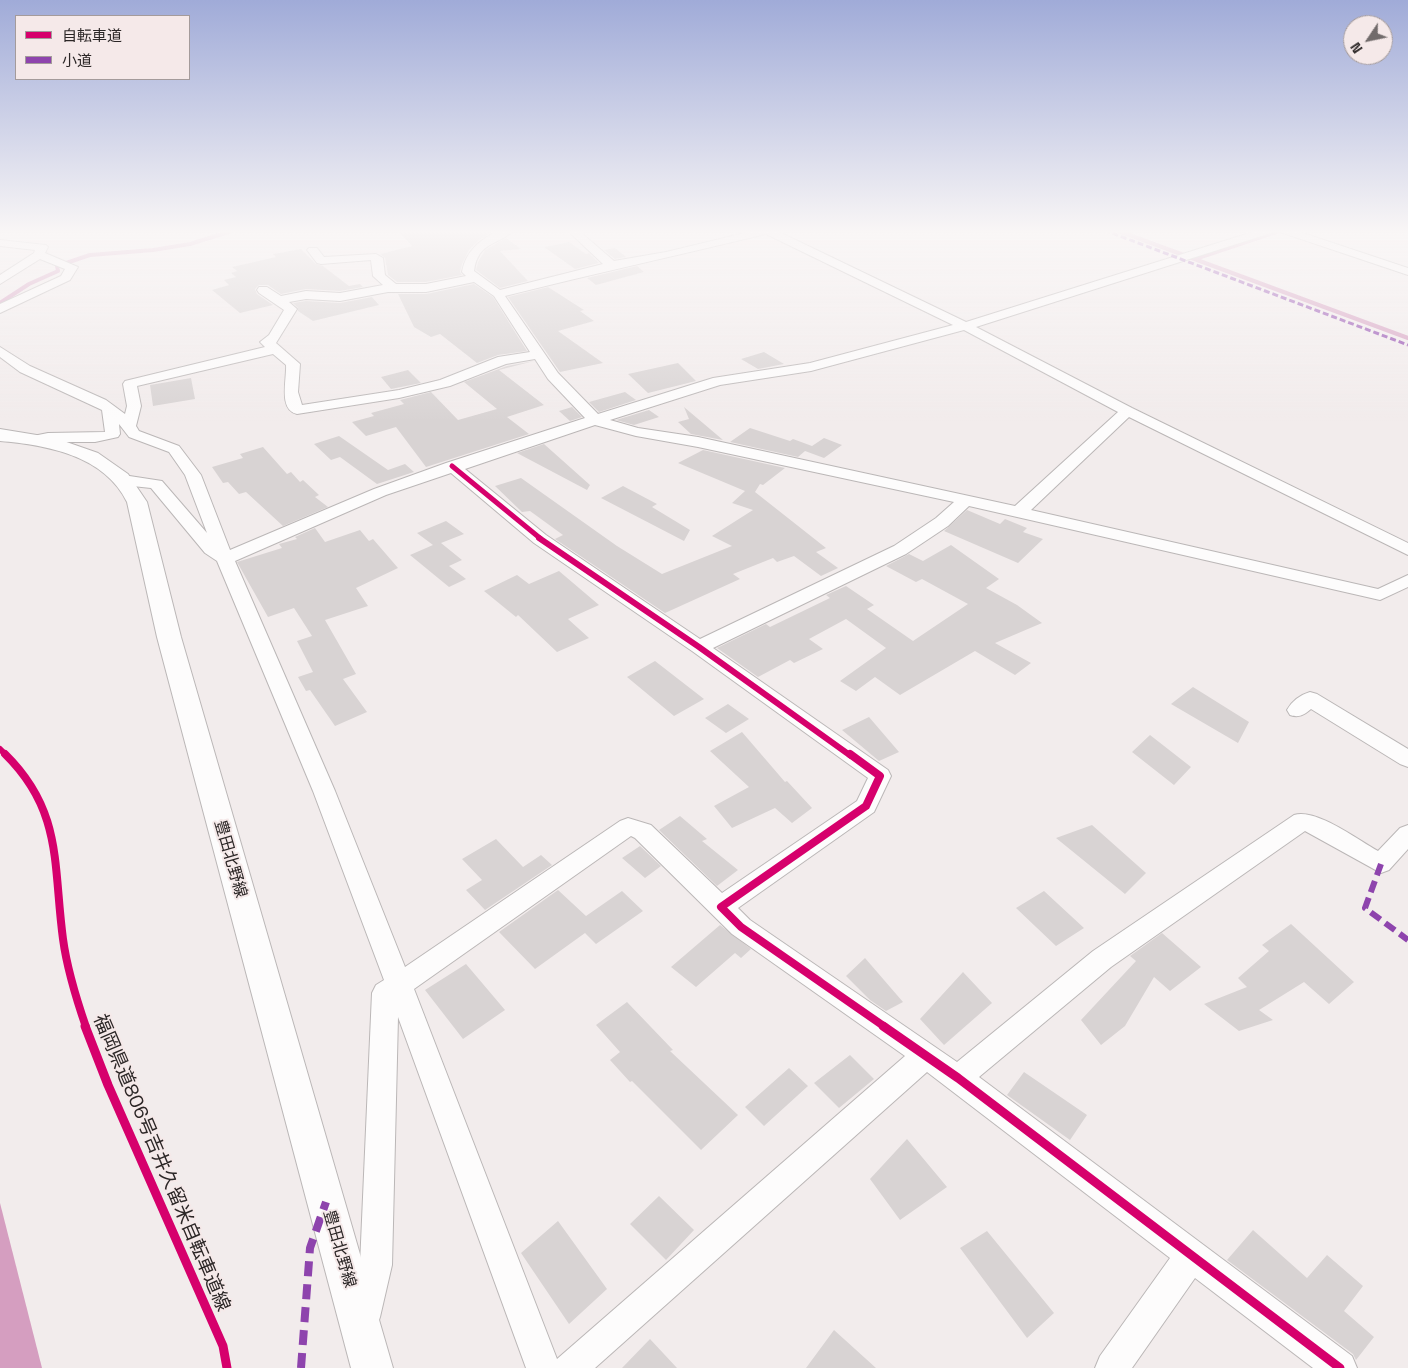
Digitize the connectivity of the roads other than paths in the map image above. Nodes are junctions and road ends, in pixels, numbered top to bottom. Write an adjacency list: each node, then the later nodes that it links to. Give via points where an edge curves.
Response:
1 (32, 294): 8 (street)
2 (270, 294): 7 (street)
3 (359, 294): 7 (street, via 340,297 306,295)
4 (498, 294): 12 (street)
5 (899, 294): 9 (street)
6 (1067, 294): 9 (street)
7 (281, 300): 10 (street, via 292,309 274,338 267,342)
8 (0, 309)
9 (965, 326): 14 (street); 15 (street, via 812,367 718,382)
10 (274, 349): 12 (street, via 293,364 290,395 297,410 399,394 445,383 503,360); 16 (street, via 240,360 130,384 134,406)
11 (0, 351): 13 (street, via 24,369)
12 (539, 354): 15 (street, via 553,376)
13 (109, 410): 16 (street); 18 (street, via 113,434 102,439 55,435)
14 (1127, 410): 22 (street); 23 (street)
15 (595, 420): 19 (street); 21 (street, via 636,432 698,442)
16 (129, 425): 24 (street, via 134,434 174,449 193,475)
17 (0, 435): 18 (main road, 豊田北野線)
18 (38, 439): 20 (main road, 豊田北野線, via 83,453)
19 (452, 466): 24 (street, via 363,499); 26 (street, via 540,539)
20 (124, 480): 24 (street, via 156,484 211,549); 35 (main road, 豊田北野線, via 139,508 162,607)
21 (966, 500): 22 (street); 26 (street, via 956,511 900,550)
22 (1019, 512): 25 (street, via 1380,595)
23 (1408, 550)
24 (225, 559): 31 (street, via 324,791)
25 (1408, 580)
26 (699, 647): 30 (street, via 880,776 866,806)
27 (1297, 710): 28 (street, via 1310,699)
28 (1408, 759)
29 (1408, 834): 33 (street, via 1381,864 1302,821 1102,959)
30 (721, 907): 31 (street, via 643,831 628,827); 32 (street, via 741,927)
31 (399, 984): 35 (street, via 385,994 376,1265); 37 (street)
32 (925, 1056): 33 (street); 38 (street)
33 (958, 1078): 34 (street)
34 (1192, 1255): 39 (street); 40 (street)
35 (362, 1328): 36 (main road, 豊田北野線)
36 (372, 1368)
37 (544, 1368)
38 (570, 1368)
39 (1112, 1368)
40 (1340, 1368)

